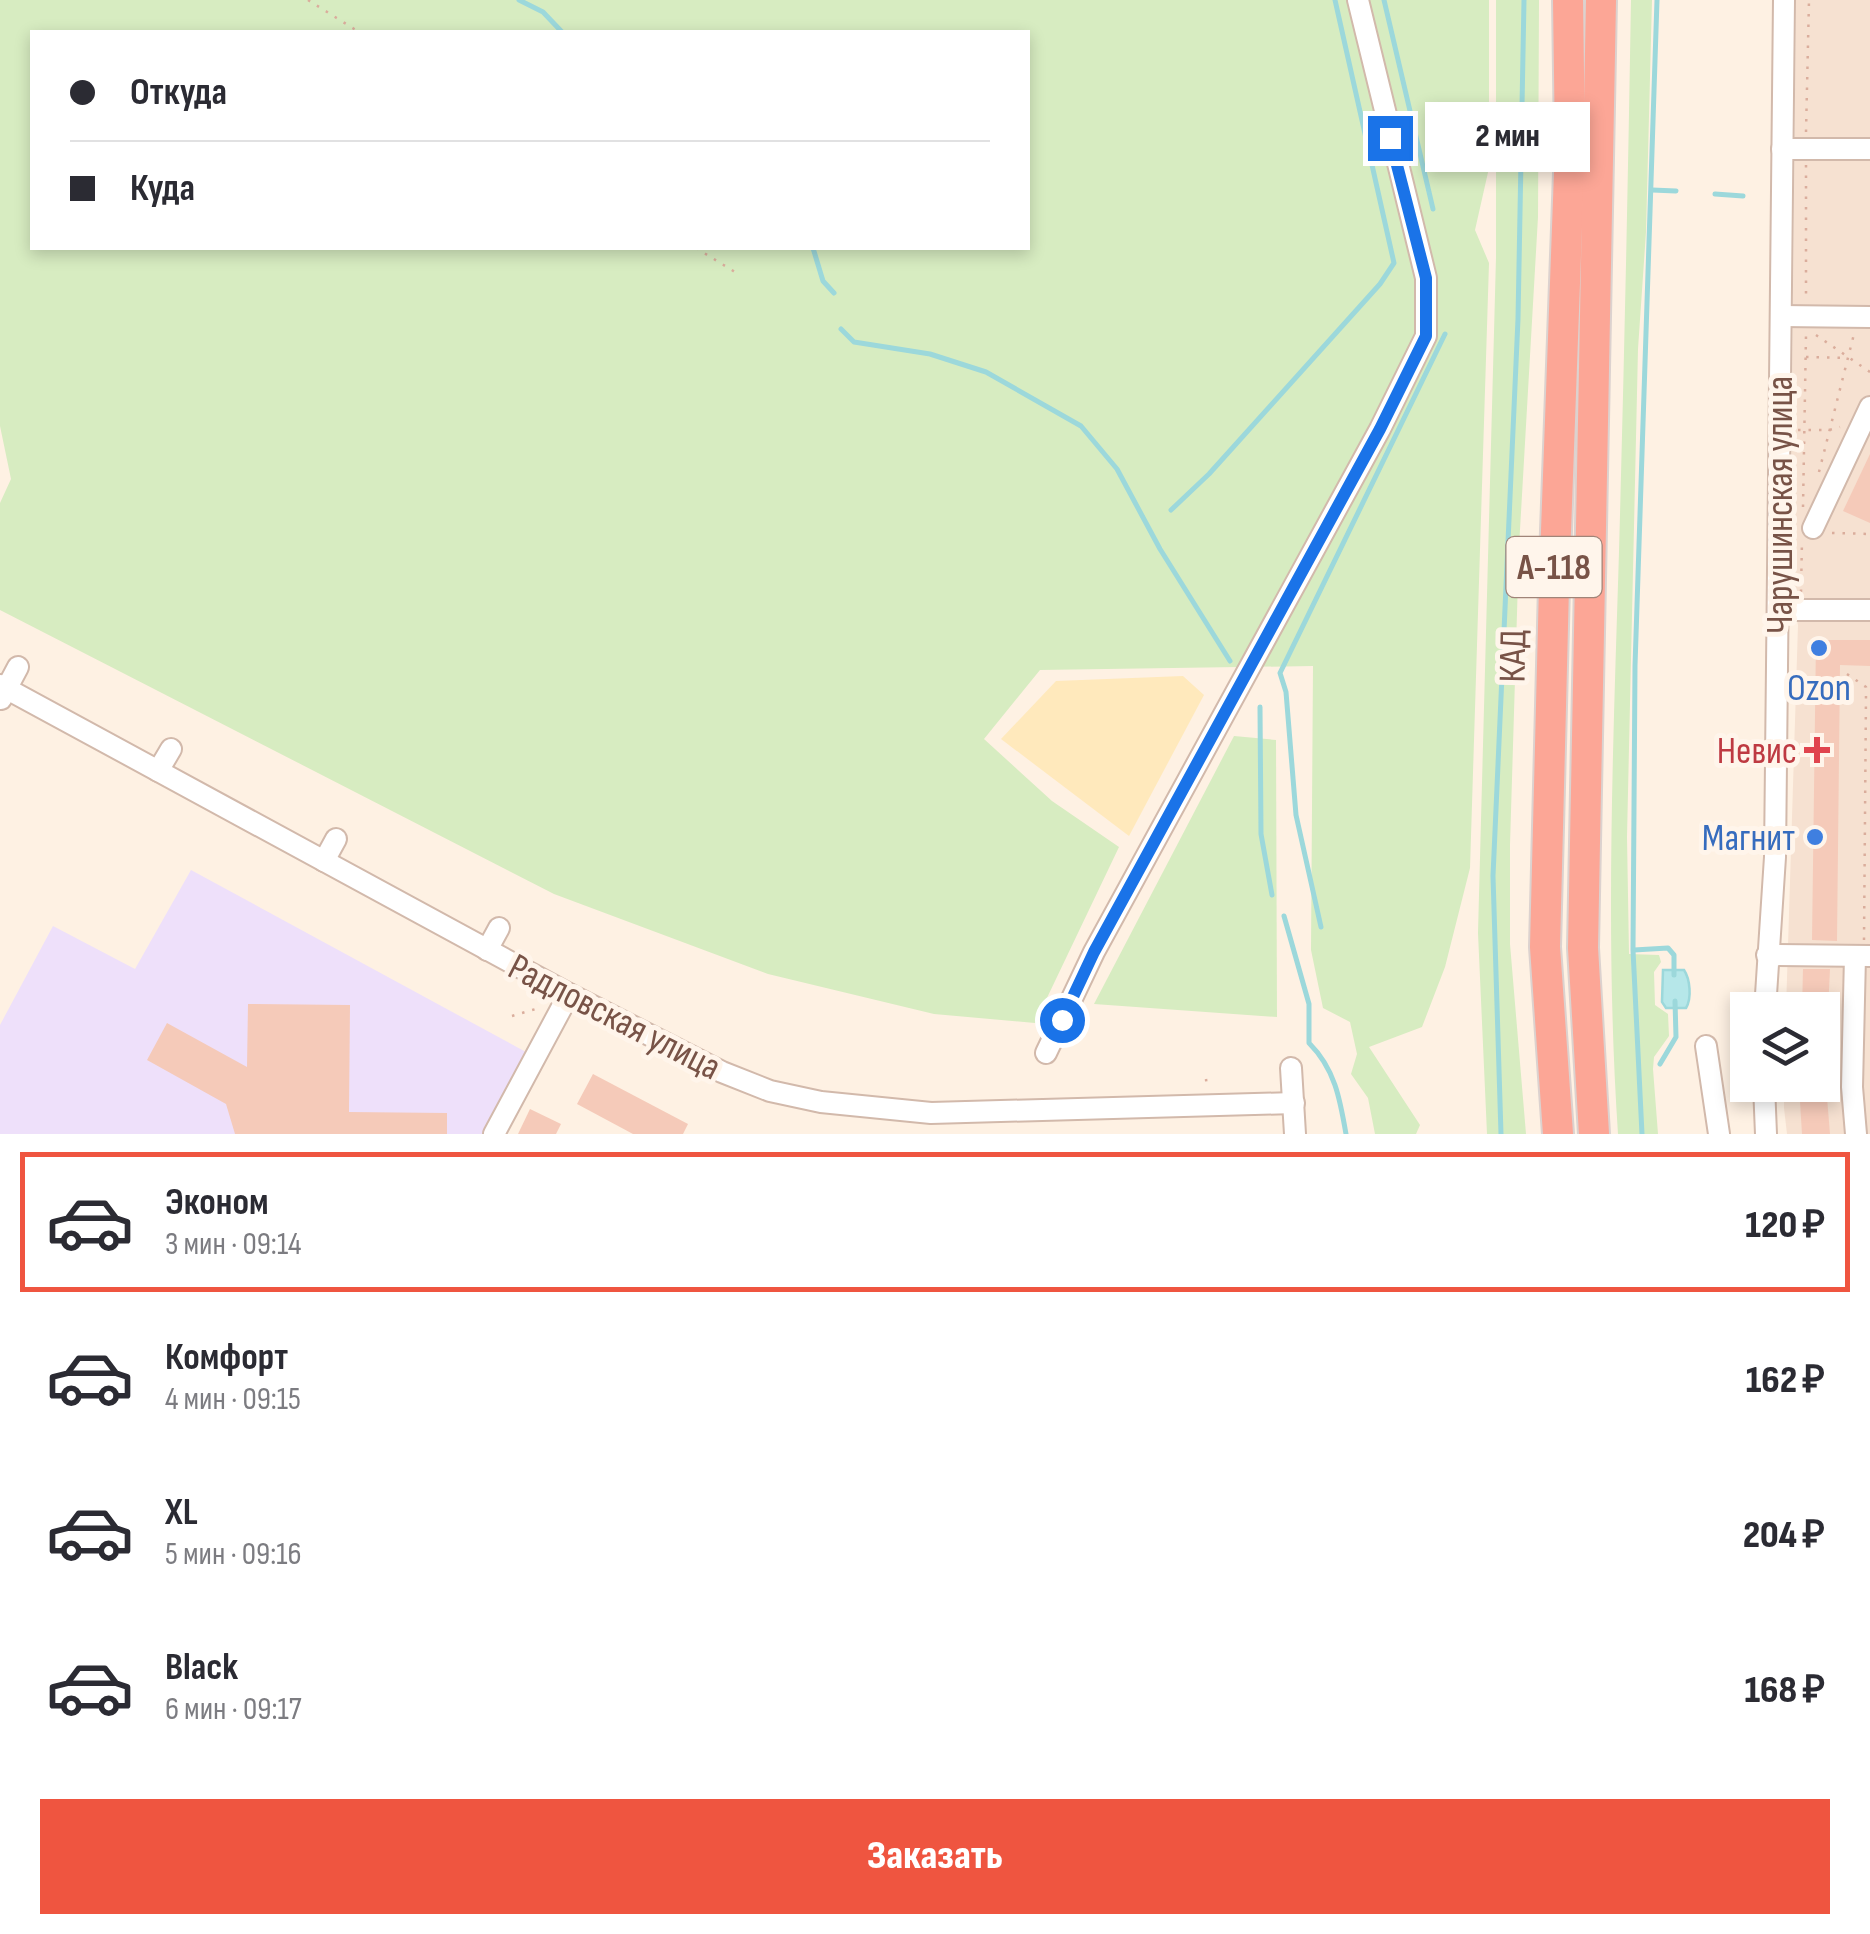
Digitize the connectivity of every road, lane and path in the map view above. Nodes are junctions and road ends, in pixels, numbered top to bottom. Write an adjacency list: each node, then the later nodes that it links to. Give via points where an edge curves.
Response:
1 (308, 0): 6 (path)
2 (1358, 0): 50 (street, via 1426,278 1426,336)
3 (1568, 0): 56 (highway, КАД / А-118, via 1570,145 1545,947)
4 (1601, 0): 57 (highway, КАД / А-118, via 1582,948)
5 (1784, 0): 7 (street, Чарушинская улица)
6 (356, 30)
7 (1782, 149): 8 (street); 11 (street, Чарушинская улица)
8 (1870, 149)
9 (699, 250): 10 (path)
10 (736, 272)
11 (1781, 316): 12 (street); 24 (street, Чарушинская улица)
12 (1864, 316): 15 (path)
13 (1806, 328): 15 (path)
14 (1806, 357): 15 (path)
15 (1848, 358): 16 (path); 19 (path)
16 (1870, 372)
17 (1867, 413): 19 (path); 23 (street)
18 (1806, 430): 19 (path)
19 (1829, 430): 20 (path)
20 (1816, 487)
21 (1810, 495): 22 (path)
22 (1803, 504)
23 (1813, 528)
24 (1779, 610): 25 (street); 42 (street, Чарушинская улица)
25 (1870, 610)
26 (18, 667): 28 (street)
27 (1847, 674): 29 (path)
28 (2, 692): 32 (street, Радловская улица)
29 (1868, 695): 30 (path)
30 (1868, 716): 33 (path)
31 (170, 749): 32 (street)
32 (158, 771): 38 (street, Радловская улица)
33 (1868, 771): 34 (path)
34 (1868, 784): 35 (path)
35 (1867, 835): 37 (path)
36 (336, 839): 38 (street)
37 (1867, 846): 39 (path)
38 (324, 861): 41 (street, Радловская улица)
39 (1867, 864): 43 (path)
40 (499, 928): 41 (street)
41 (487, 950): 45 (street, Радловская улица)
42 (1767, 955): 43 (street); 44 (street, Чарушинская улица)
43 (1863, 956): 46 (street)
44 (1766, 992)
45 (568, 994): 53 (street, Радловская улица, via 722,1072 840,1104 931,1113); 54 (street)
46 (1862, 1001): 60 (street, via 1852,1086)
47 (546, 1006): 48 (path)
48 (512, 1016)
49 (1706, 1046): 58 (street)
50 (1046, 1053)
51 (1291, 1068): 53 (street)
52 (1765, 1102): 59 (street)
53 (1294, 1103): 55 (street)
54 (494, 1134)
55 (1295, 1134)
56 (1558, 1134)
57 (1594, 1134)
58 (1719, 1134)
59 (1766, 1134)
60 (1856, 1134)

